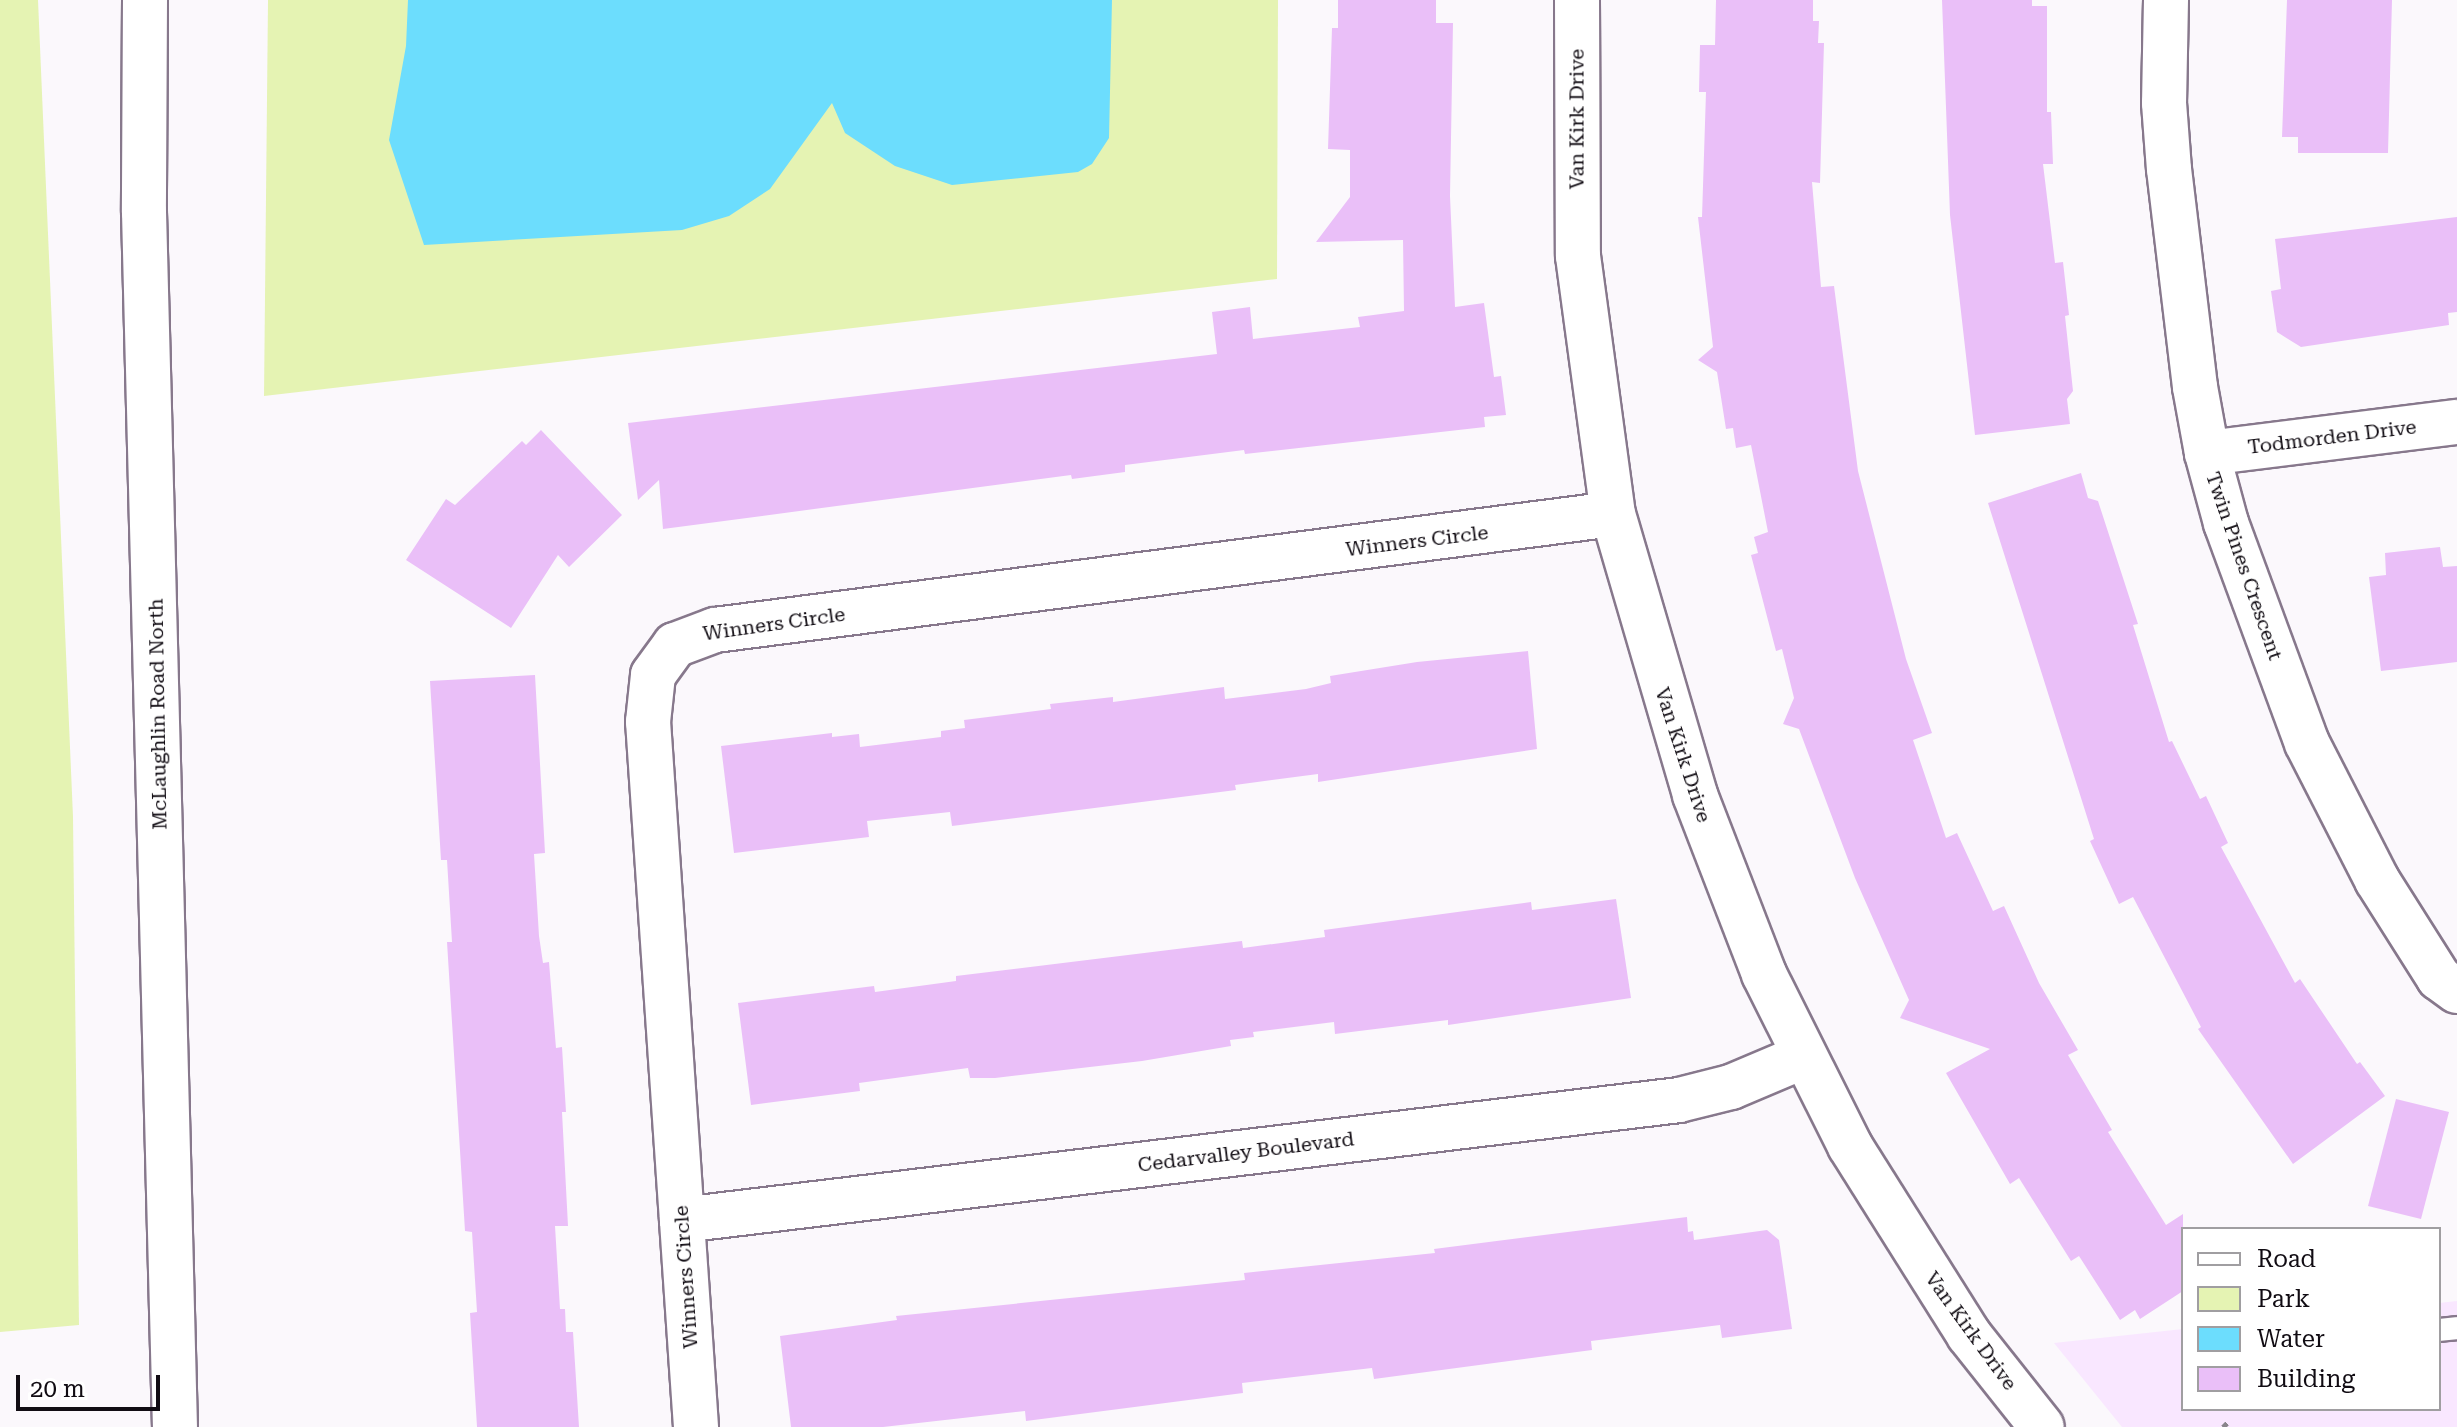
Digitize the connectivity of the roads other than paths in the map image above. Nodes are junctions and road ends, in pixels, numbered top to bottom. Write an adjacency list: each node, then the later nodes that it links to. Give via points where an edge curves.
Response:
1 (145, 0): 10 (street, McLaughlin Road North, via 144,212)
2 (1577, 0): 6 (street, Van Kirk Drive, via 1578,256)
3 (2166, 0): 5 (street, Twin Pines Crescent, via 2169,169)
4 (2457, 422): 5 (street, Todmorden Drive)
5 (2207, 453): 7 (street, Twin Pines Crescent, via 2226,523 2307,743 2377,880 2439,978)
6 (1613, 514): 8 (street, Van Kirk Drive, via 1695,795 1764,974); 9 (street, Winners Circle, via 715,630 675,645 653,675 648,722)
7 (2457, 991)
8 (1804, 1056): 9 (street, Cedarvalley Boulevard, via 1731,1087 1679,1100); 12 (street, Van Kirk Drive, via 1850,1146 1909,1242 1969,1335)
9 (682, 1220): 11 (street, Winners Circle)
10 (175, 1427)
11 (696, 1427)
12 (2042, 1427)

